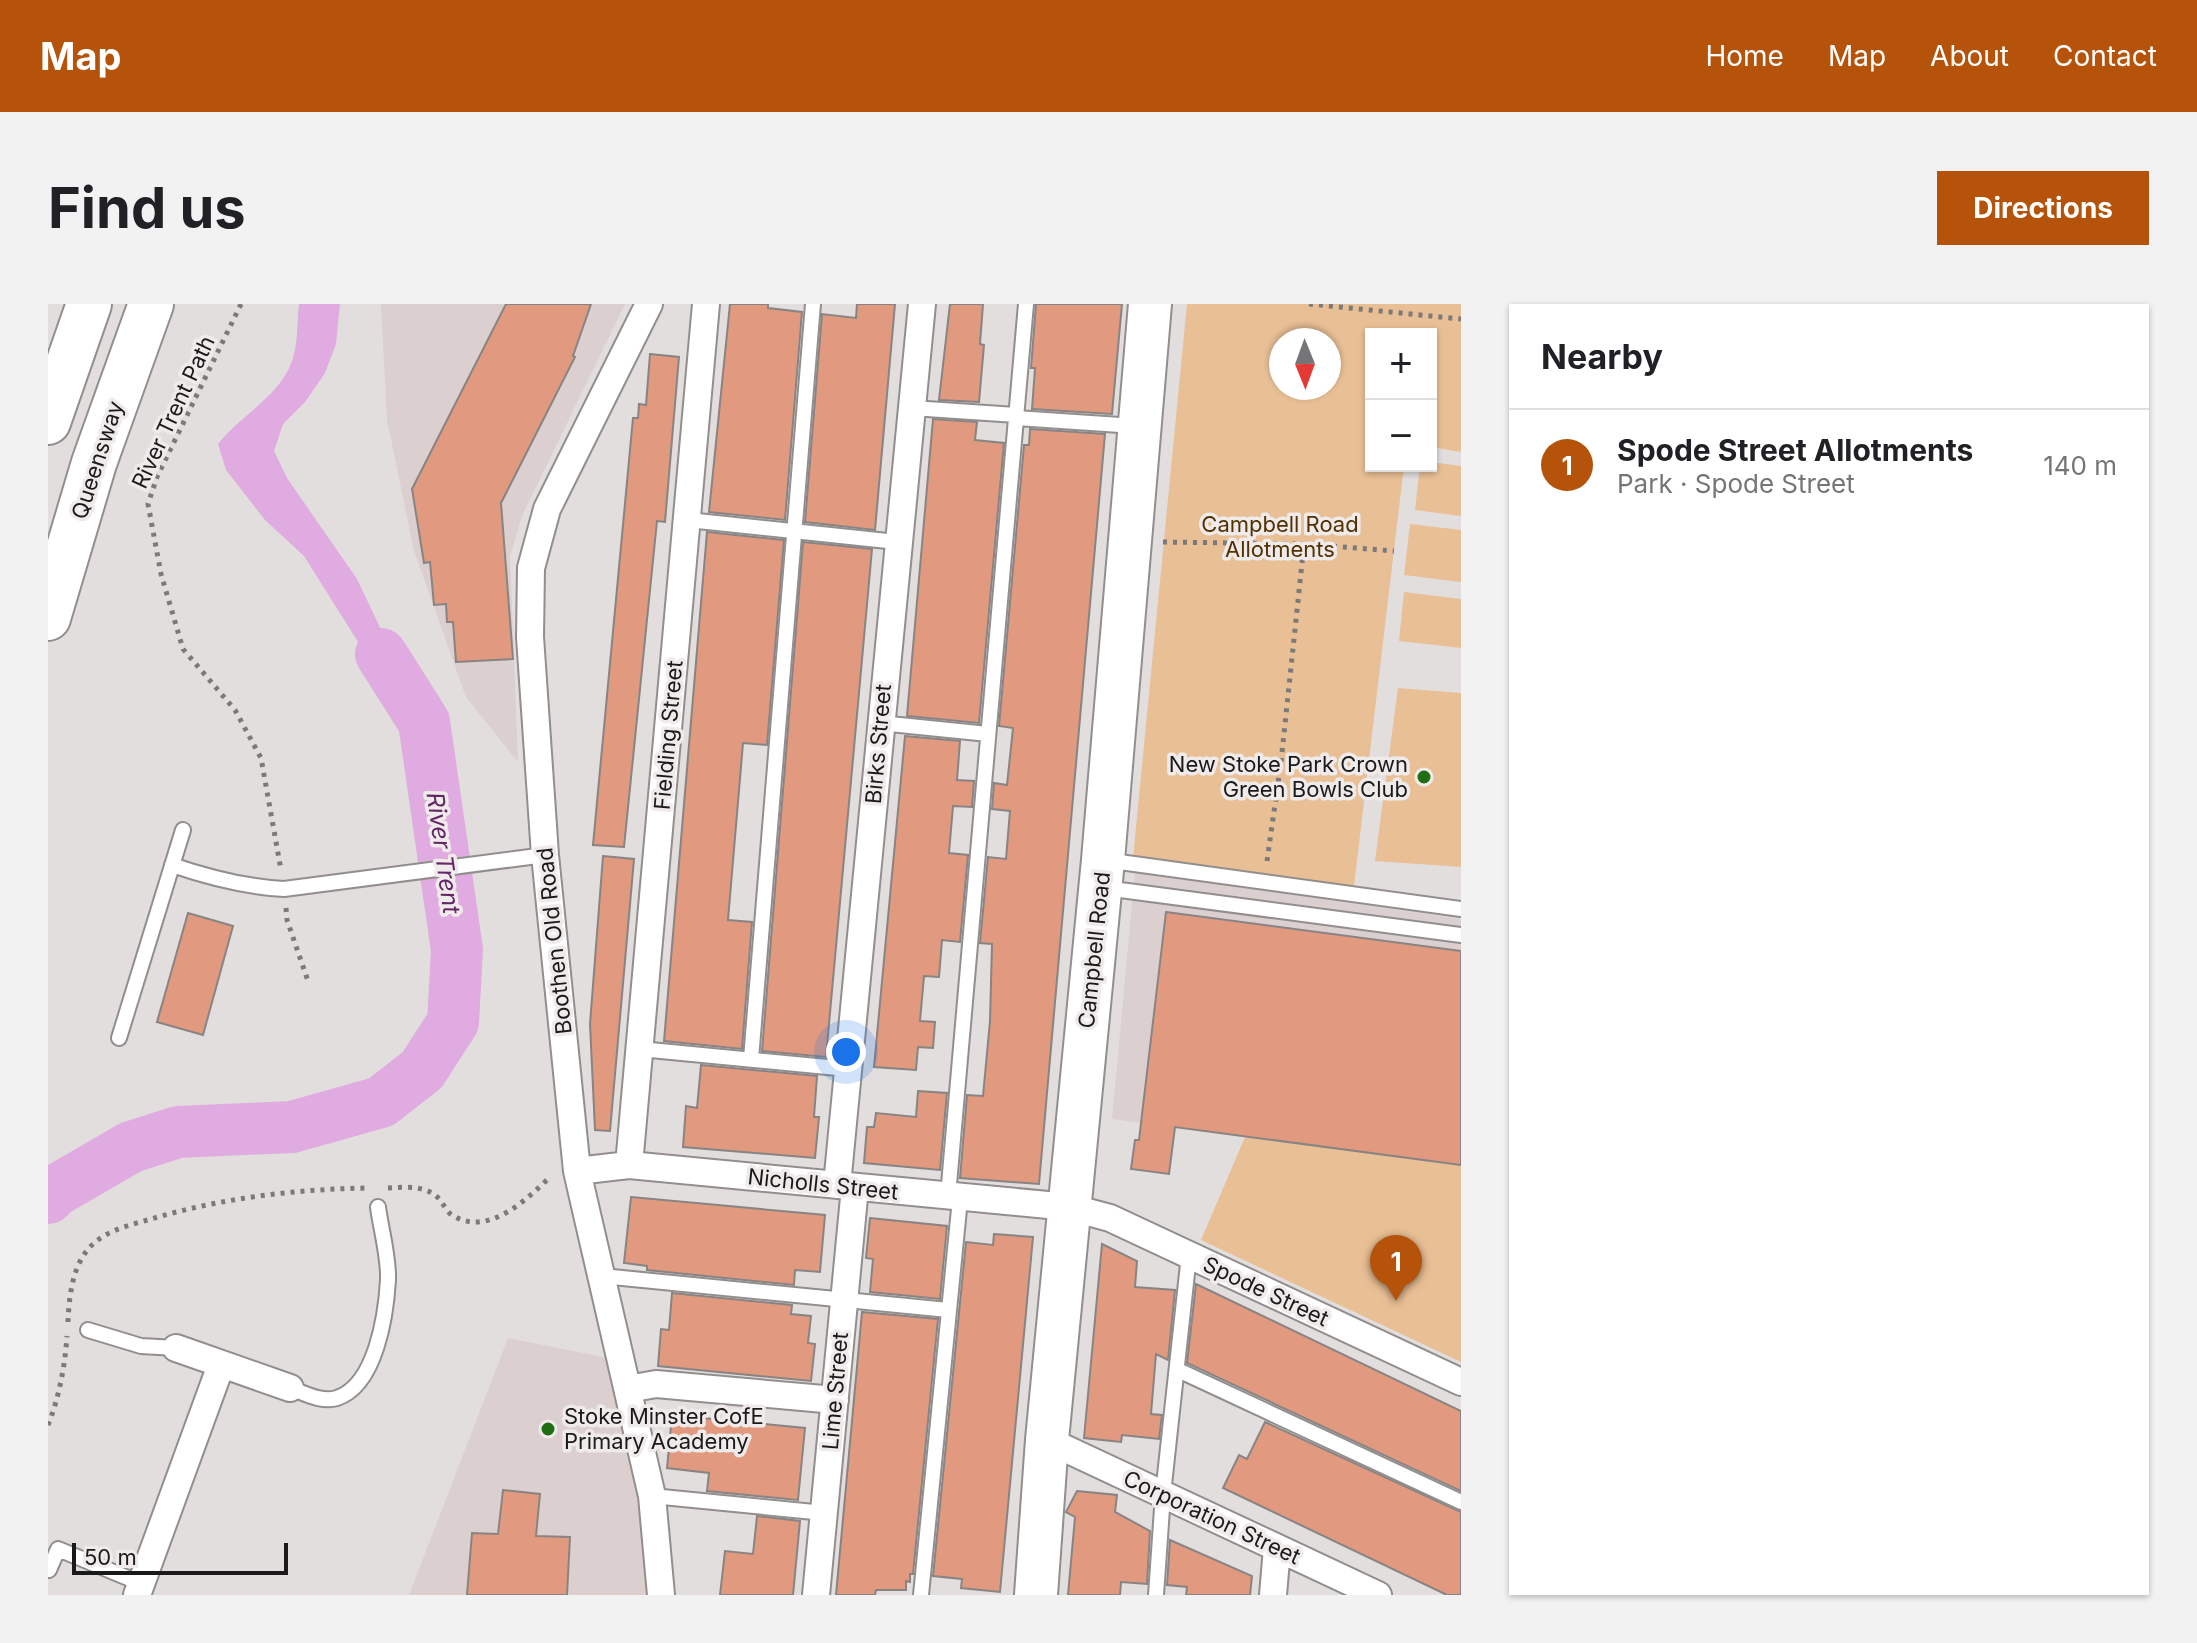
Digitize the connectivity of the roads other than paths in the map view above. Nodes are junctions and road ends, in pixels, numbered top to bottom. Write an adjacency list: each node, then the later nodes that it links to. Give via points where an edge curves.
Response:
1 (89, 304): 11 (highway)
2 (151, 304): 16 (highway, Queensway, via 94,463)
3 (649, 304): 20 (street, Boothen Old Road, via 547,509 531,568 530,637)
4 (706, 304): 13 (street, Fielding Street)
5 (813, 304): 14 (lane)
6 (922, 304): 9 (street, Birks Street)
7 (1026, 304): 10 (lane)
8 (1150, 304): 12 (main road, Campbell Road)
9 (912, 408): 10 (lane); 15 (street, Birks Street)
10 (1016, 416): 12 (lane); 18 (lane)
11 (48, 422)
12 (1139, 427): 22 (main road, Campbell Road)
13 (688, 520): 14 (lane); 26 (street, Fielding Street)
14 (795, 532): 15 (lane); 27 (lane)
15 (897, 542): 17 (street, Birks Street)
16 (48, 618)
17 (880, 723): 18 (lane); 28 (street, Birks Street)
18 (988, 734): 32 (lane)
19 (183, 830): 21 (lane)
20 (545, 855): 21 (lane, via 284,889 225,882); 30 (street, Boothen Old Road)
21 (172, 865): 25 (lane)
22 (1102, 874): 23 (lane, via 1264,882); 24 (lane, via 1169,894); 34 (main road, Campbell Road)
23 (1461, 909)
24 (1461, 935)
25 (119, 1038)
26 (640, 1049): 27 (lane); 29 (street, Fielding Street)
27 (751, 1059): 28 (lane)
28 (848, 1069): 31 (street, Birks Street)
29 (629, 1165): 30 (street, Nicholls Street); 31 (street, Nicholls Street)
30 (577, 1171): 36 (street, Boothen Old Road)
31 (846, 1186): 32 (street, Nicholls Street); 37 (street, Lime Street)
32 (954, 1197): 34 (street, Nicholls Street); 38 (lane)
33 (378, 1207): 44 (lane, via 388,1278 375,1357 359,1385 336,1399)
34 (1069, 1207): 35 (street, Spode Street, via 1110,1218); 47 (main road, Campbell Road)
35 (1189, 1255): 42 (lane); 43 (street, Spode Street)
36 (602, 1276): 37 (lane); 45 (street, Boothen Old Road)
37 (844, 1299): 38 (lane); 46 (street, Lime Street)
38 (948, 1310): 57 (lane)
39 (88, 1330): 40 (lane, via 141,1346)
40 (176, 1348): 41 (street)
41 (221, 1365): 44 (street); 54 (street)
42 (1178, 1370): 48 (lane); 50 (lane)
43 (1461, 1382)
44 (290, 1388)
45 (628, 1389): 46 (street, via 656,1384); 49 (street, Boothen Old Road)
46 (835, 1400): 51 (street, Lime Street)
47 (1047, 1440): 48 (street, Corporation Street); 58 (main road, Campbell Road)
48 (1163, 1494): 52 (street, Corporation Street); 59 (lane)
49 (652, 1496): 51 (lane); 55 (street, Boothen Old Road)
50 (1461, 1502)
51 (824, 1513): 56 (street, Lime Street)
52 (1277, 1548): 60 (street); 61 (street, Corporation Street)
53 (49, 1570): 54 (lane, via 58,1549)
54 (138, 1589)
55 (661, 1595)
56 (816, 1595)
57 (921, 1595)
58 (1036, 1595)
59 (1156, 1595)
60 (1273, 1595)
61 (1378, 1595)

